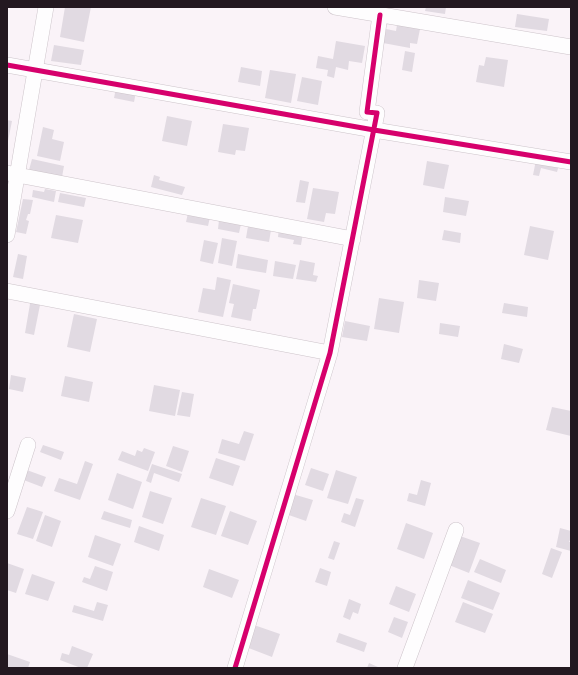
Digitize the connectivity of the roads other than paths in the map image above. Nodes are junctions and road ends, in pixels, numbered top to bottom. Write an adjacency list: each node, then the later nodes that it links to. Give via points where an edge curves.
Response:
1 (46, 7): 6 (street)
2 (335, 7): 3 (street)
3 (380, 15): 4 (street); 7 (street, via 367,112 377,113)
4 (571, 48)
5 (7, 65): 6 (street)
6 (36, 70): 7 (street); 9 (street)
7 (374, 130): 8 (street); 11 (street)
8 (571, 162)
9 (12, 174): 10 (street); 11 (street)
10 (7, 235)
11 (353, 239): 13 (street)
12 (7, 291): 13 (street)
13 (330, 353): 17 (street)
14 (28, 445): 15 (street)
15 (7, 511)
16 (456, 530): 18 (street)
17 (235, 668)
18 (405, 668)

